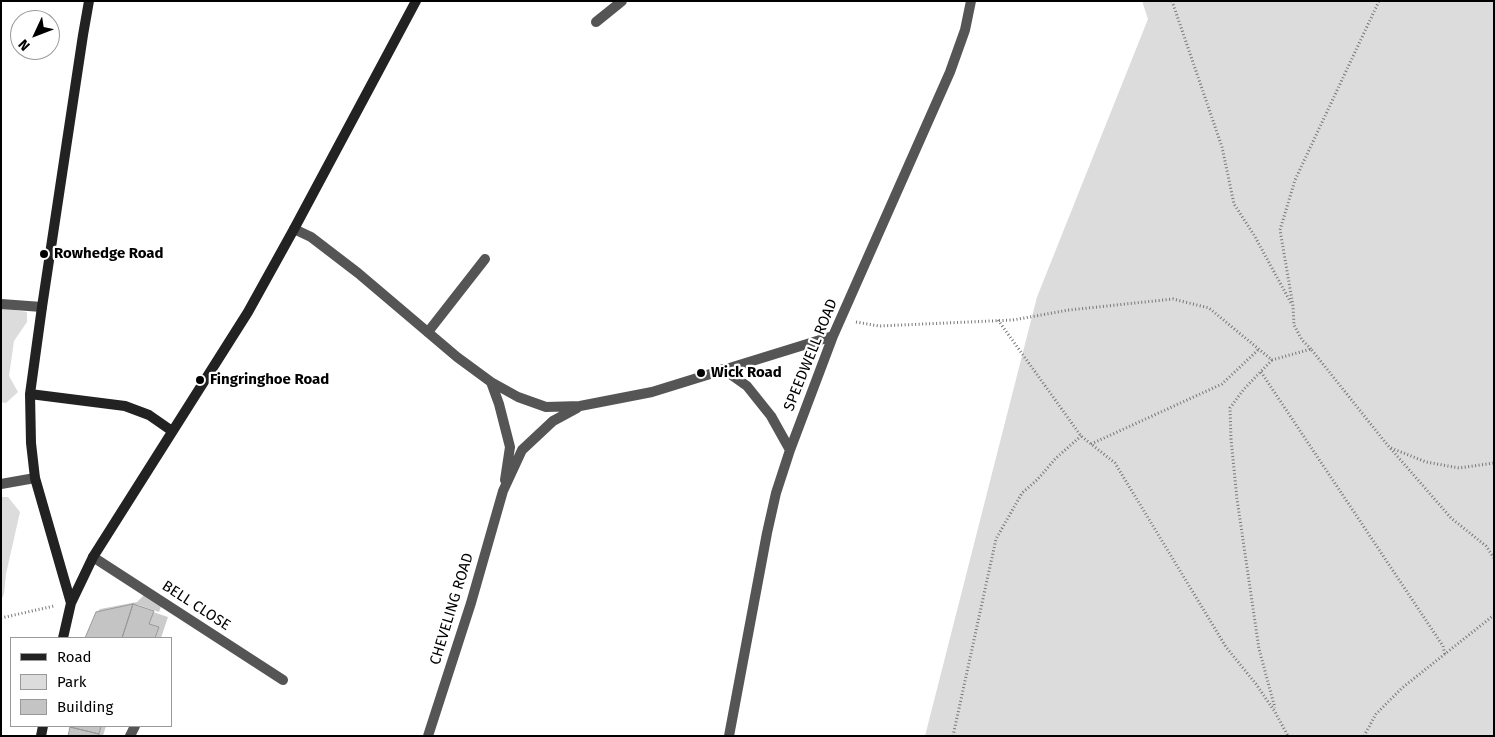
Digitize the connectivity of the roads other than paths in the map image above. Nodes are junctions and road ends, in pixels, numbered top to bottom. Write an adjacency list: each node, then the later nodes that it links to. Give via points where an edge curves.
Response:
1 (89, 1): 9 (street)
2 (416, 1): 6 (street)
3 (622, 1): 5 (street)
4 (971, 1): 11 (street, SPEEDWELL ROAD, via 950,72)
5 (596, 22)
6 (294, 229): 10 (street, via 311,237 358,272); 16 (street, via 248,312)
7 (485, 259): 10 (street)
8 (1, 304): 9 (street)
9 (42, 307): 14 (street)
10 (428, 332): 13 (street)
11 (833, 336): 12 (street); 17 (street, SPEEDWELL ROAD)
12 (723, 369): 15 (street, via 652,392); 17 (street, via 747,386 771,416)
13 (491, 382): 15 (street, via 546,407); 20 (street, CHEVELING ROAD, via 510,447)
14 (30, 394): 16 (street, via 125,406 149,415); 18 (street)
15 (580, 406): 20 (street, CHEVELING ROAD, via 553,421 522,450)
16 (172, 431): 21 (street)
17 (790, 450): 26 (street, SPEEDWELL ROAD, via 767,533)
18 (35, 478): 19 (street); 22 (street)
19 (1, 484)
20 (503, 490): 25 (street, CHEVELING ROAD)
21 (93, 557): 22 (street); 24 (street, BELL CLOSE)
22 (71, 603): 23 (street)
23 (64, 637)
24 (282, 680)
25 (428, 736)
26 (729, 736)

